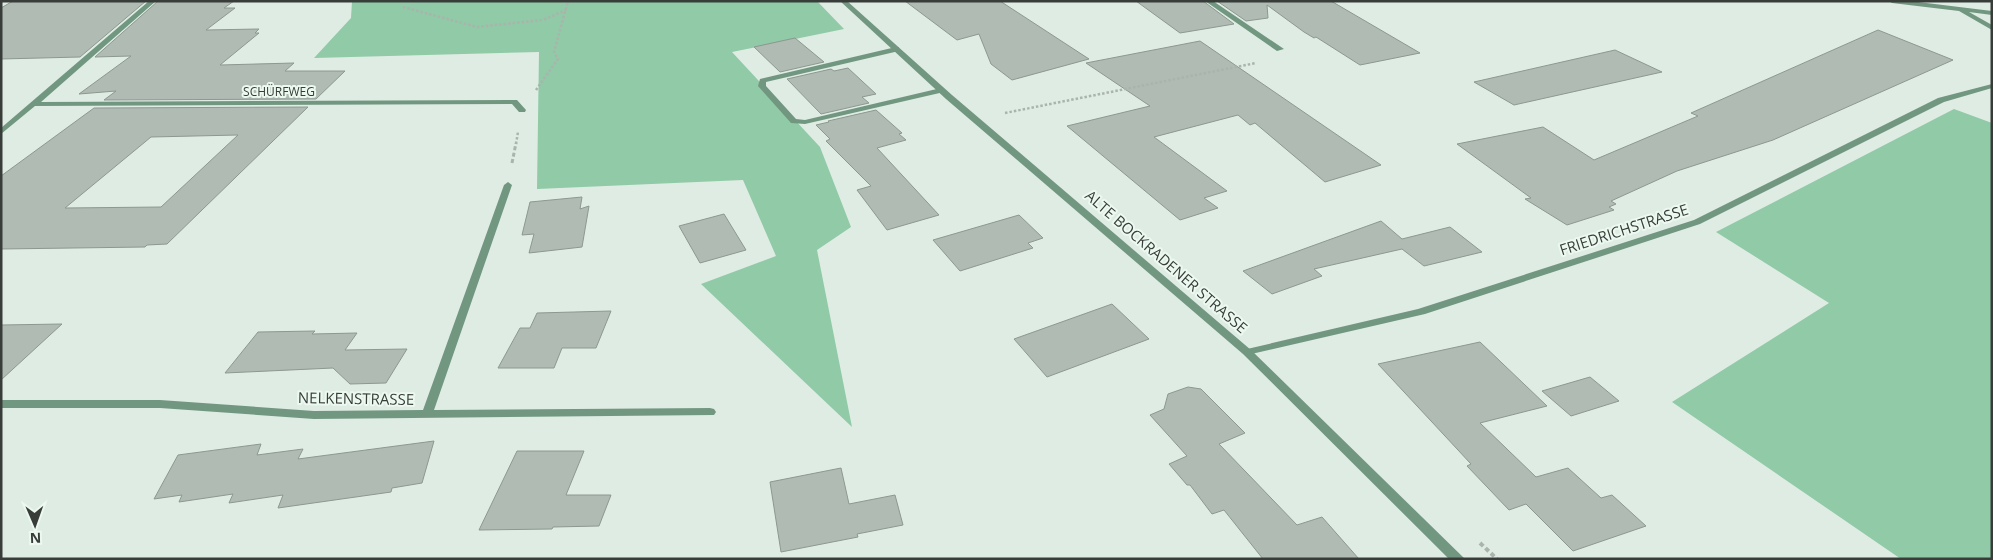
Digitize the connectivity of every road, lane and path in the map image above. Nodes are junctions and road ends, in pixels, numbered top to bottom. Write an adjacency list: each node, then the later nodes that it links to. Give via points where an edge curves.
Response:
1 (153, 1): 17 (street)
2 (568, 1): 9 (path)
3 (843, 1): 12 (street, ALTE BOCKRADENER STRASSE)
4 (1208, 1): 13 (street)
5 (1892, 1): 8 (street)
6 (1940, 1): 8 (street)
7 (402, 8): 9 (path, via 477,28 543,20)
8 (1958, 9): 10 (street); 11 (street)
9 (566, 10): 16 (path, via 554,52 558,59 539,88)
10 (1992, 13)
11 (1992, 28)
12 (896, 49): 15 (street, ALTE BOCKRADENER STRASSE); 15 (street, via 763,81 762,86 794,121 806,122)
13 (1280, 49): 19 (path, via 1264,61)
14 (1992, 86): 22 (street, FRIEDRICHSTRASSE, via 1941,100 1697,222 1421,312)
15 (941, 90): 19 (street, ALTE BOCKRADENER STRASSE)
16 (514, 102): 17 (street, SCHÜRFWEG); 18 (street)
17 (32, 104): 20 (street)
18 (522, 110): 21 (path)
19 (975, 119): 22 (street, ALTE BOCKRADENER STRASSE)
20 (1, 132)
21 (508, 185): 25 (street)
22 (1247, 352): 26 (street, ALTE BOCKRADENER STRASSE)
23 (1, 404): 25 (street, NELKENSTRASSE, via 160,404 314,415)
24 (710, 412): 25 (street, NELKENSTRASSE)
25 (427, 414)
26 (1458, 559)

